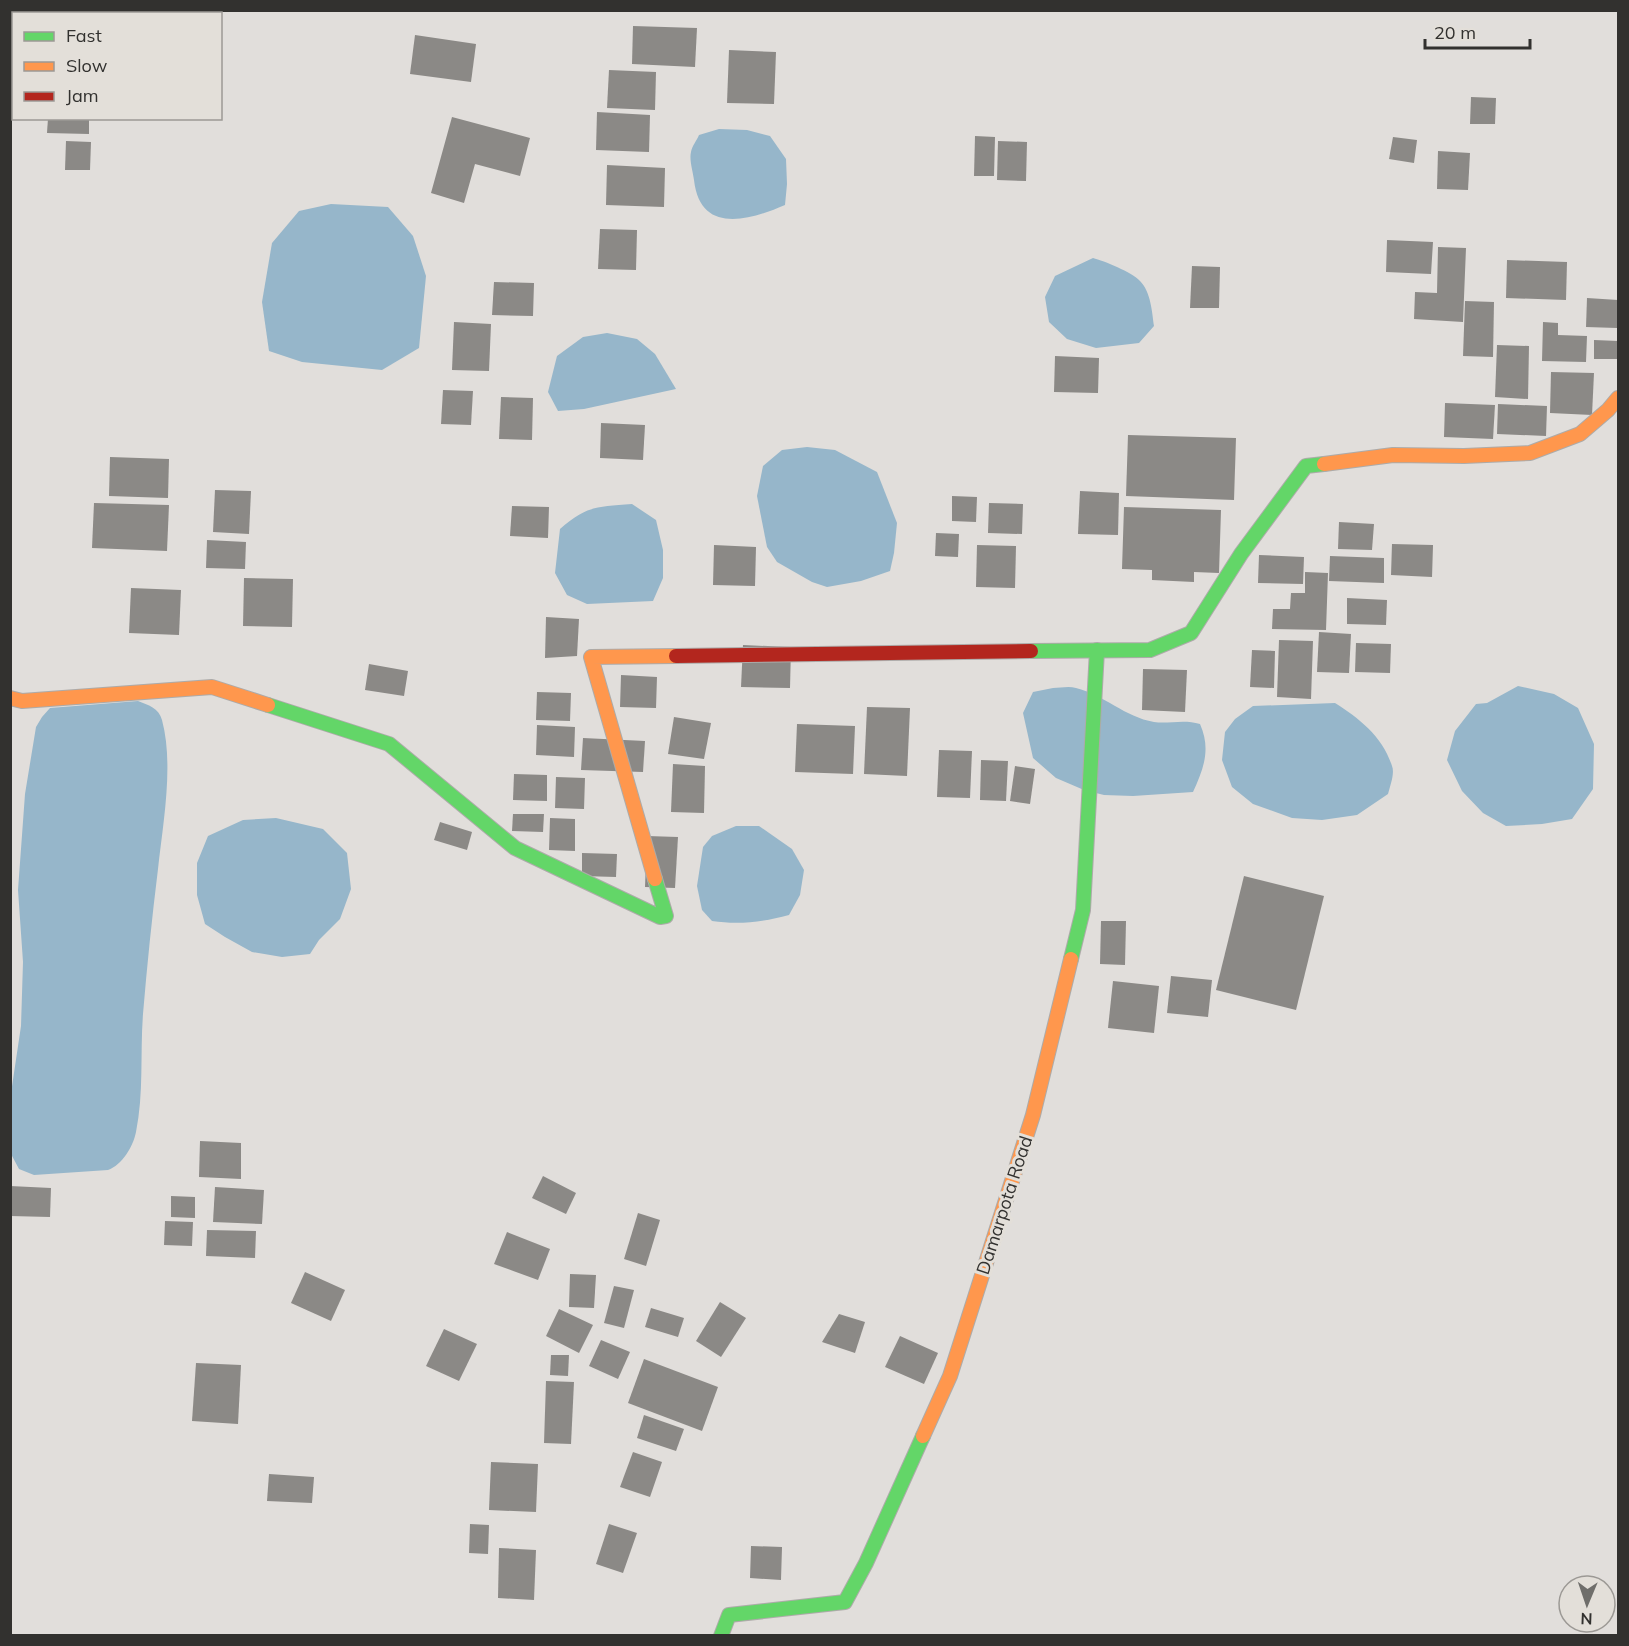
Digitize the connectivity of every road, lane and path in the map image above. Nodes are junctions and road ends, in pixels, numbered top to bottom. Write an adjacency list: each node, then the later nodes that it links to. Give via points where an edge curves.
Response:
1 (1618, 398): 2 (street, via 1580,434 1530,453 1393,455 1306,466 1241,554 1191,633 1150,650)
2 (1097, 650): 3 (street, via 591,657 666,916 660,917 515,849 389,744 212,687 22,701); 4 (street, Damarpota Road, via 1083,910 1033,1115 950,1376 845,1602 729,1615)
3 (10, 698)
4 (721, 1635)

